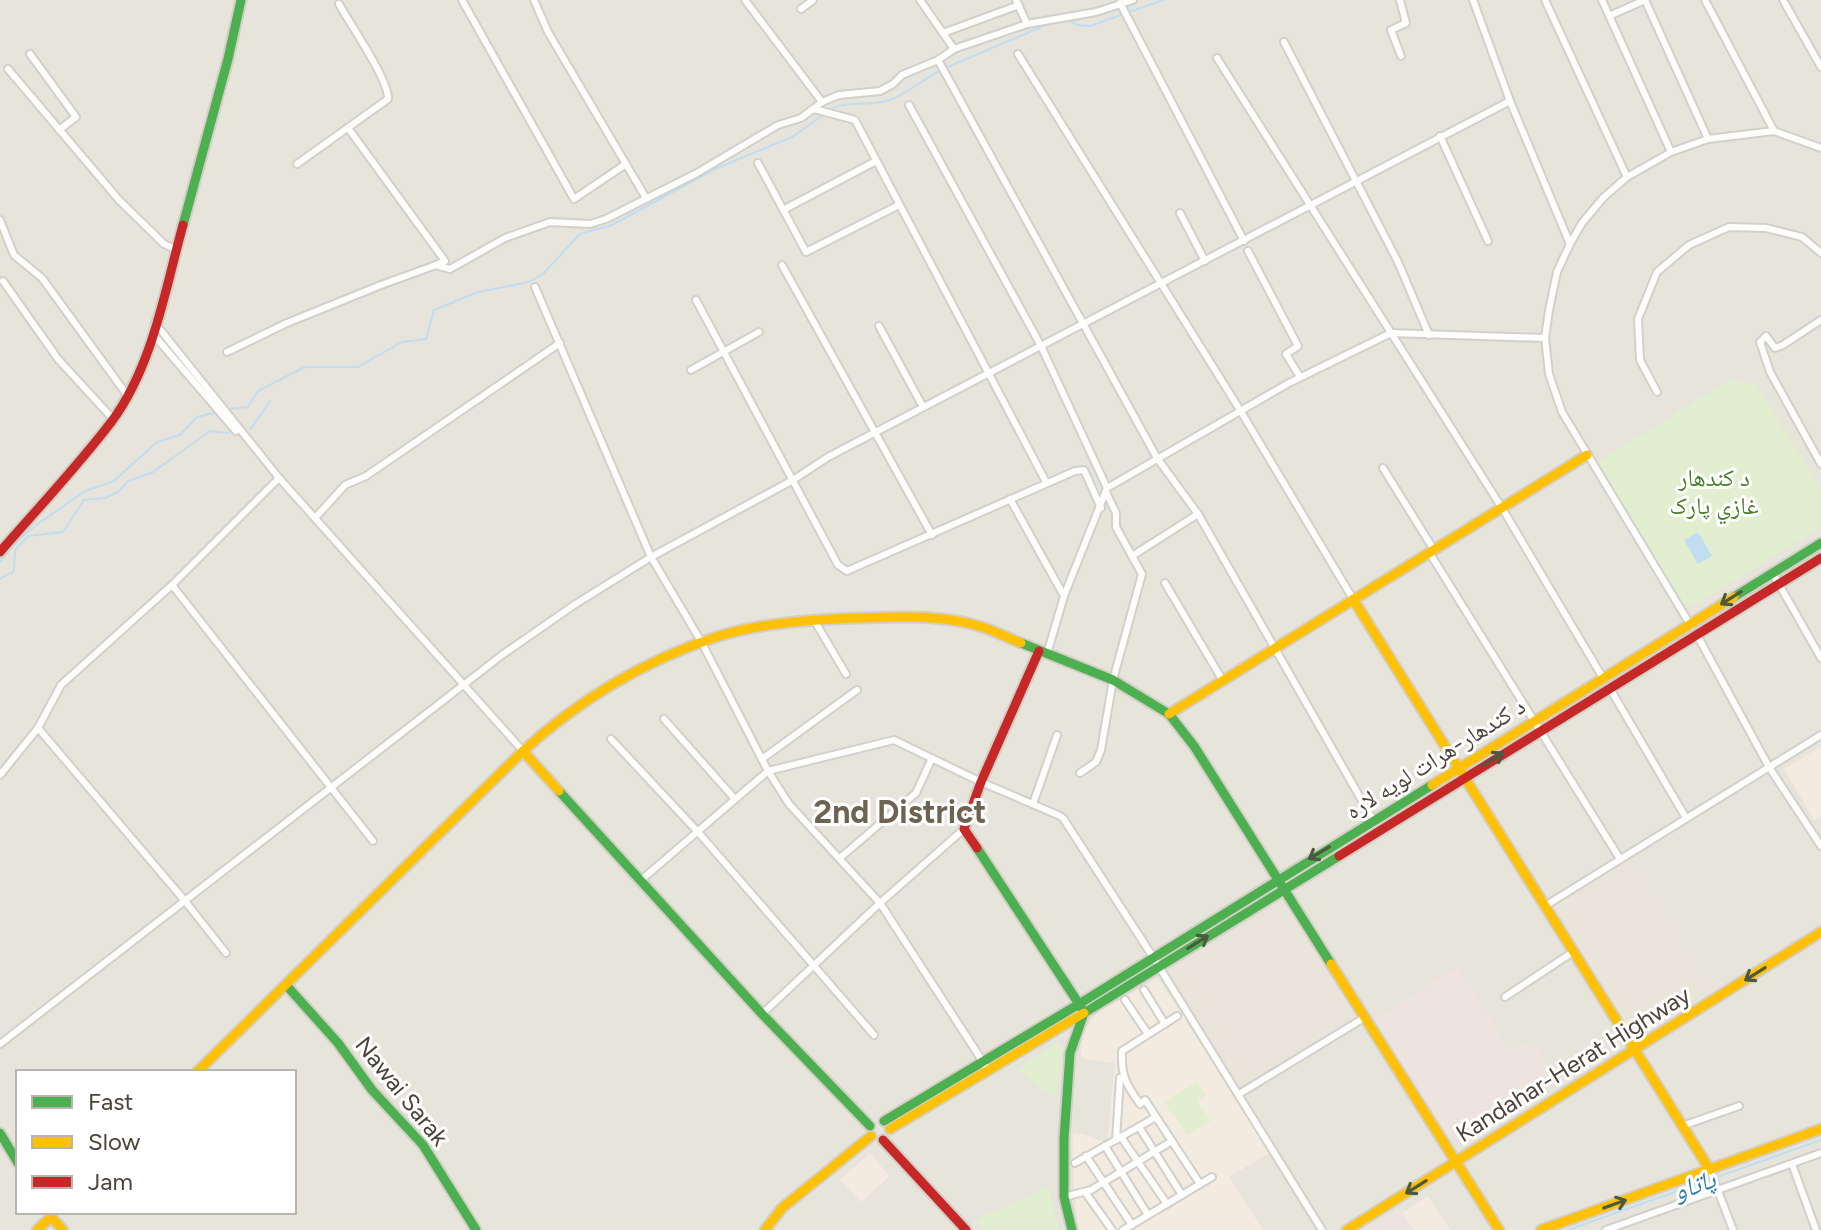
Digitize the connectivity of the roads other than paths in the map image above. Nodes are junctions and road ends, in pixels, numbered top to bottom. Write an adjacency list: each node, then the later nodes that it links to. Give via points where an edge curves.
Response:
1 (241, 0): 58 (main road)
2 (462, 0): 46 (street, via 574,199)
3 (534, 0): 46 (street)
4 (745, 0): 31 (street)
5 (813, 0): 16 (street)
6 (920, 0): 20 (street)
7 (1133, 0): 17 (street)
8 (1400, 0): 25 (street, via 1406,23 1391,30)
9 (1473, 0): 30 (street)
10 (1545, 0): 47 (street)
11 (1602, 0): 18 (street)
12 (1705, 0): 36 (street)
13 (1783, 0): 28 (street)
14 (1017, 3): 19 (street); 20 (street)
15 (339, 4): 34 (street, via 389,94)
16 (801, 9)
17 (1123, 9): 19 (street); 55 (street)
18 (1609, 16): 39 (street, via 1645,0); 42 (street)
19 (1027, 24): 22 (street)
20 (943, 33): 22 (street)
21 (1284, 42): 48 (street)
22 (954, 49): 27 (street)
23 (30, 54): 35 (street, via 76,117)
24 (1018, 54): 65 (street)
25 (1401, 56)
26 (1217, 58): 50 (street)
27 (938, 60): 31 (street, via 880,91); 70 (street)
28 (1821, 67)
29 (8, 69): 35 (street)
30 (1510, 101): 37 (street); 57 (street)
31 (822, 102): 33 (street)
32 (909, 105): 78 (street)
33 (816, 110): 43 (street, via 855,120); 49 (street, via 778,125)
34 (348, 128): 45 (street); 62 (street, via 445,261)
35 (59, 130): 58 (street, via 119,200)
36 (1774, 131): 39 (street); 40 (street)
37 (1440, 136): 48 (street); 56 (street)
38 (1821, 136): 40 (street)
39 (1708, 139): 42 (street)
40 (1814, 144): 41 (street)
41 (1821, 148)
42 (1671, 152): 47 (street)
43 (876, 161): 51 (street); 52 (street)
44 (758, 163): 52 (street)
45 (297, 164)
46 (626, 164): 49 (street)
47 (1627, 177): 57 (street, via 1582,223)
48 (1358, 179): 50 (street); 75 (street)
49 (646, 198): 62 (street, via 590,224 550,222 505,238 450,269)
50 (1312, 203): 55 (street); 73 (street)
51 (899, 205): 52 (street, via 806,252); 82 (street)
52 (783, 210)
53 (1180, 213): 61 (street)
54 (0, 220): 85 (street, via 14,255 42,278)
55 (1244, 241): 61 (street)
56 (1488, 241)
57 (1570, 244): 76 (street, via 1557,272)
58 (175, 249): 69 (main road)
59 (1248, 251): 83 (street, via 1298,346 1286,354)
60 (1821, 253): 84 (street, via 1802,237 1766,228 1729,227 1689,245 1657,272 1638,319 1640,360)
61 (1205, 261): 65 (street)
62 (436, 265): 80 (street)
63 (782, 265): 89 (street)
64 (3, 281): 88 (street, via 58,359)
65 (1162, 284): 70 (street); 87 (street)
66 (535, 287): 77 (street)
67 (696, 300): 79 (street)
68 (1821, 320): 93 (street, via 1775,348 1766,336 1760,342 1770,372)
69 (154, 323): 74 (main road); 90 (street)
70 (1084, 324): 78 (street); 92 (street)
71 (879, 326): 86 (street)
72 (759, 332): 79 (street)
73 (1391, 333): 75 (street); 83 (street); 101 (street)
74 (153, 334): 85 (main road); 90 (street)
75 (1429, 335): 76 (street)
76 (1545, 338): 91 (street, via 1549,374 1562,412)
77 (560, 343): 103 (street, via 366,476 345,485); 109 (street)
78 (1041, 346): 82 (street); 98 (street)
79 (724, 351): 81 (street); 96 (street)
80 (227, 352)
81 (691, 370)
82 (988, 374): 86 (street); 97 (street)
83 (1300, 377): 87 (street)
84 (1657, 392)
85 (127, 395): 88 (main road)
86 (923, 407): 89 (street)
87 (1240, 410): 92 (street); 116 (street)
88 (113, 419): 107 (main road)
89 (876, 431): 96 (street); 104 (street)
90 (250, 444): 95 (street)
91 (1587, 455): 101 (main road); 118 (street)
92 (1157, 458): 98 (street); 102 (street)
93 (1821, 464)
94 (1383, 468): 106 (street)
95 (279, 478): 103 (street); 114 (street)
96 (793, 480): 104 (street, via 838,565 847,571); 109 (street)
97 (1046, 482): 99 (street); 100 (street, via 1084,470)
98 (1107, 490): 100 (street); 108 (street, via 1116,527)
99 (1010, 499): 104 (street); 115 (street)
100 (1101, 508): 115 (street)
101 (1502, 508): 106 (main road); 125 (street)
102 (1198, 514): 108 (street); 121 (street)
103 (316, 517): 128 (street)
104 (932, 535)
105 (1821, 543): 111 (main road, د کندهار-هرات لويه لاره)
106 (1432, 551): 116 (main road); 133 (street)
107 (0, 552)
108 (1132, 556): 126 (street, via 1141,579)
109 (651, 557): 120 (street); 128 (street)
110 (1821, 558): 113 (main road, د کندهار-هرات لويه لاره)
111 (1772, 572): 113 (street); 118 (main road, د کندهار-هرات لويه لاره, one-way to 118)
112 (1165, 583): 127 (street)
113 (1780, 584): 119 (main road, د کندهار-هرات لويه لاره); 123 (street)
114 (172, 585): 134 (street, via 61,685); 147 (street)
115 (1064, 596): 122 (street)
116 (1353, 599): 121 (main road); 143 (main road)
117 (814, 620): 120 (main road); 122 (main road, via 912,616 980,626); 124 (street)
118 (1690, 624): 119 (street); 125 (main road, د کندهار-هرات لويه لاره)
119 (1697, 635): 129 (main road, د کندهار-هرات لويه لاره); 141 (street)
120 (702, 643): 138 (main road, via 601,690); 140 (street)
121 (1275, 649): 127 (main road); 151 (street)
122 (1043, 652): 126 (main road); 146 (main road)
123 (1821, 658)
124 (846, 674)
125 (1603, 678): 133 (main road, د کندهار-هرات لويه لاره)
126 (1113, 680): 131 (main road); 144 (street, via 1101,750 1096,762)
127 (1223, 681): 131 (main road)
128 (463, 684): 138 (street); 147 (street)
129 (1607, 688): 133 (main road, د کندهار-هرات لويه لاره); 150 (street)
130 (857, 690): 140 (street)
131 (1169, 714): 158 (main road)
132 (664, 719): 148 (street)
133 (1537, 725): 143 (main road, د کندهار-هرات لويه لاره); 157 (street)
134 (38, 728): 145 (street); 161 (street)
135 (1057, 735): 149 (street)
136 (1821, 735): 141 (street)
137 (611, 739): 153 (street)
138 (523, 751): 159 (main road); 169 (main road)
139 (932, 758): 142 (street, via 894,740); 146 (street); 156 (street, via 916,793)
140 (762, 759): 142 (street)
141 (1769, 767): 150 (street); 155 (street)
142 (768, 771): 148 (street); 156 (street, via 789,804)
143 (1461, 772): 151 (main road, د کندهار-هرات لويه لاره); 163 (main road)
144 (1080, 773)
145 (0, 775)
146 (981, 782): 149 (street); 152 (main road)
147 (330, 788): 154 (street); 161 (street)
148 (734, 798): 153 (street)
149 (1033, 804): 167 (street, via 1063,818)
150 (1686, 818): 157 (street)
151 (1376, 826): 158 (main road, د کندهار-هرات لويه لاره, one-way to 158); 160 (main road, د کندهار-هرات لويه لاره)
152 (964, 829): 162 (street); 173 (main road)
153 (698, 832): 159 (street); 168 (street)
154 (373, 841)
155 (1821, 846)
156 (841, 857): 162 (street)
157 (1620, 859): 163 (street)
158 (1277, 879): 160 (main road); 167 (main road, د کندهار-هرات لويه لاره)
159 (640, 881): 174 (main road)
160 (1283, 889): 167 (main road, د کندهار-هرات لويه لاره, one-way to 160); 176 (main road)
161 (185, 901): 166 (street); 180 (street)
162 (880, 903): 168 (street); 182 (street)
163 (1545, 906): 165 (main road)
164 (1821, 932): 181 (main road, Kandahar-Herat Highway, one-way to 181)
165 (1573, 952): 171 (street); 181 (main road)
166 (226, 953)
167 (1156, 962): 173 (main road, د کندهار-هرات لويه لاره); 185 (street)
168 (815, 964): 174 (street); 179 (street)
169 (286, 985): 183 (main road); 220 (main road, Nawai Sarak, via 423,1145)
170 (1144, 990): 177 (street)
171 (1505, 997)
172 (1125, 1000): 178 (street)
173 (1082, 1008): 182 (main road, د کندهار-هرات لويه لاره); 213 (main road, via 1070,1053)
174 (762, 1014): 192 (main road)
175 (1177, 1016): 177 (street)
176 (1364, 1018): 185 (street); 203 (main road)
177 (1165, 1024): 178 (street)
178 (1148, 1034): 187 (street, via 1122,1051 1122,1072 1140,1104 1145,1100)
179 (874, 1035)
180 (0, 1044)
181 (1634, 1049): 189 (main road); 203 (main road, Kandahar-Herat Highway)
182 (986, 1067): 188 (main road, د کندهار-هرات لويه لاره)
183 (199, 1070)
184 (1120, 1078): 194 (street)
185 (1239, 1094): 226 (street)
186 (1739, 1106): 189 (street)
187 (1156, 1117): 190 (street); 196 (street)
188 (887, 1125): 192 (main road, via 878,1120); 195 (main road)
189 (1682, 1126): 208 (main road)
190 (1139, 1127): 194 (street); 198 (street)
191 (1821, 1129): 208 (main road)
192 (870, 1131): 195 (main road); 221 (main road, via 782,1208)
193 (0, 1133): 201 (main road)
194 (1118, 1138): 197 (street); 202 (street)
195 (883, 1140): 222 (main road)
196 (1172, 1141): 198 (street); 210 (street)
197 (1105, 1146): 200 (street); 206 (street)
198 (1155, 1152): 202 (street); 212 (street)
199 (1821, 1153): 205 (street)
200 (1086, 1156): 204 (street); 209 (street)
201 (16, 1160)
202 (1139, 1161): 206 (street); 214 (street)
203 (1455, 1162): 227 (main road, Kandahar-Herat Highway, one-way to 227); 228 (main road)
204 (1075, 1163)
205 (1792, 1164): 208 (street); 232 (street)
206 (1121, 1172): 209 (street); 216 (street)
207 (1212, 1177): 210 (street)
208 (1714, 1180): 229 (main road, one-way to 208); 230 (street); 231 (street)
209 (1105, 1182): 211 (street); 217 (street)
210 (1200, 1184): 212 (street)
211 (1085, 1192): 213 (street); 224 (street)
212 (1182, 1195): 214 (street)
213 (1064, 1197): 223 (main road)
214 (1167, 1204): 216 (street)
215 (51, 1214): 218 (main road); 219 (main road)
216 (1148, 1215): 217 (street)
217 (1132, 1225): 225 (street)
218 (37, 1230)
219 (63, 1230)
220 (476, 1230)
221 (765, 1230)
222 (966, 1230)
223 (1072, 1230)
224 (1112, 1230)
225 (1123, 1230)
226 (1322, 1230)
227 (1347, 1230)
228 (1499, 1230)
229 (1541, 1230)
230 (1606, 1230)
231 (1733, 1230)
232 (1816, 1230)

